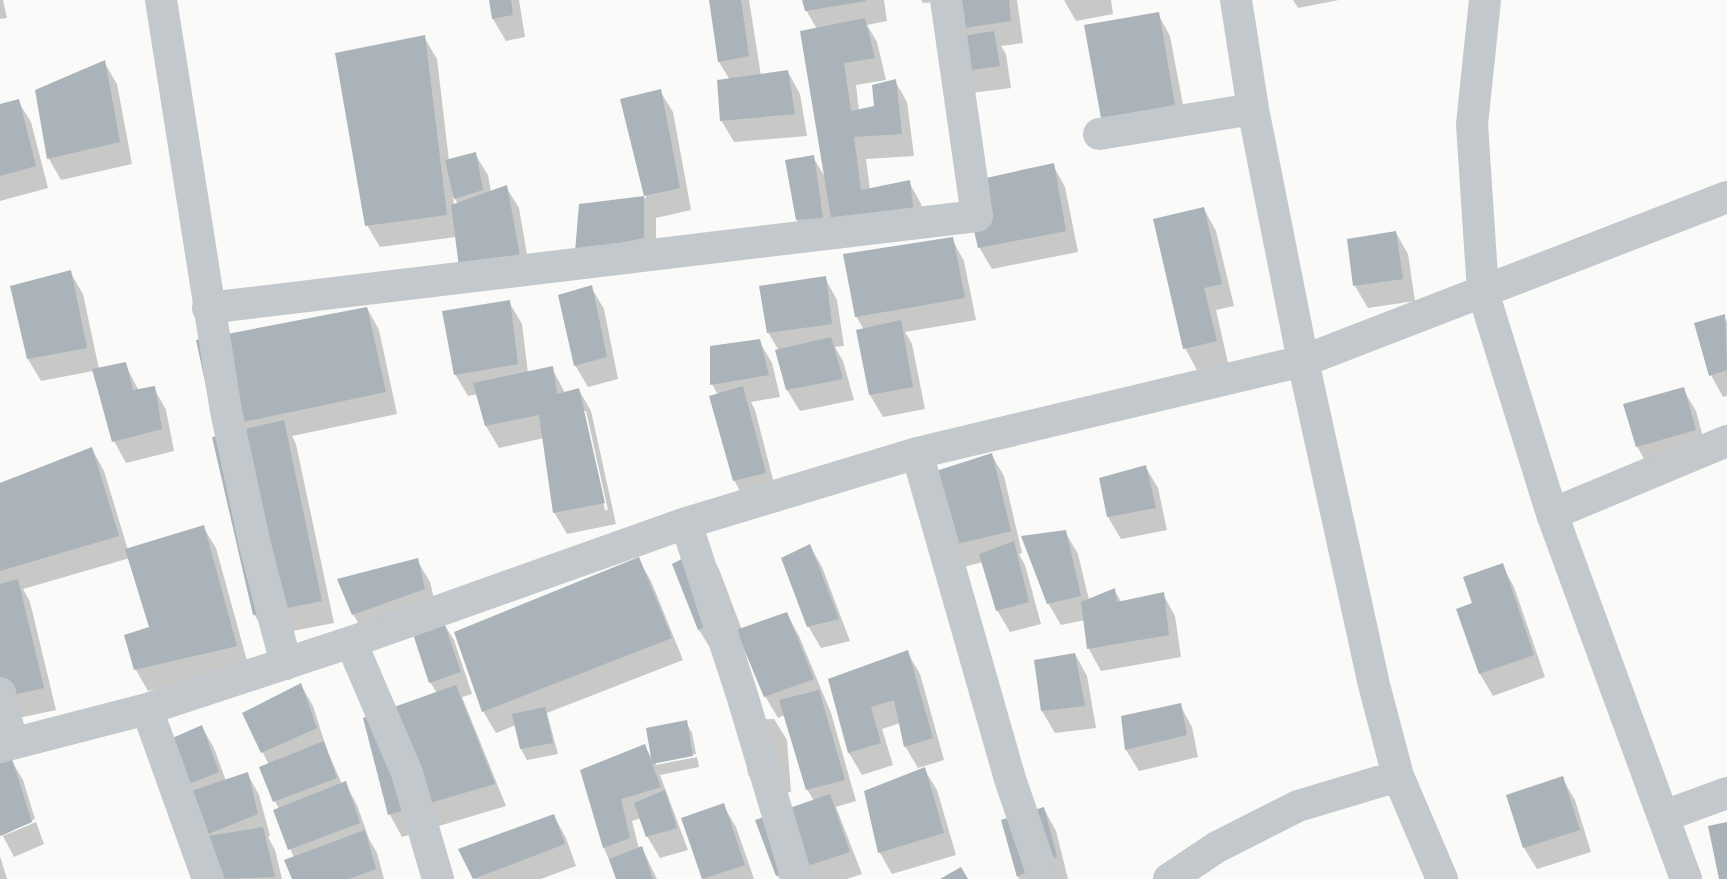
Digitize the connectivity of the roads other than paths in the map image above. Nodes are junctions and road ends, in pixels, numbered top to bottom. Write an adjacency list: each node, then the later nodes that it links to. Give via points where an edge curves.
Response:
1 (160, 0): 9 (street)
2 (946, 0): 9 (street, via 977,216)
3 (1236, 0): 5 (street)
4 (1485, 0): 8 (street, via 1472,124)
5 (1253, 109): 6 (street); 10 (street)
6 (1099, 134)
7 (1727, 197): 8 (street)
8 (1483, 292): 10 (street); 13 (street)
9 (208, 308): 16 (street, via 256,549)
10 (1303, 361): 12 (street); 20 (street, via 1374,685)
11 (1727, 441): 13 (street)
12 (917, 453): 14 (street); 26 (street, via 1010,779)
13 (1552, 514): 22 (street)
14 (686, 523): 15 (street); 25 (street)
15 (351, 642): 16 (street); 24 (street, via 407,773)
16 (286, 664): 18 (street)
17 (0, 693): 19 (street)
18 (147, 709): 19 (street); 23 (street)
19 (6, 745)
20 (1398, 776): 27 (street, via 1298,806 1218,847); 28 (street)
21 (1727, 793): 22 (street)
22 (1664, 816): 29 (street)
23 (208, 879)
24 (438, 879)
25 (797, 879)
26 (1044, 879)
27 (1169, 879)
28 (1442, 879)
29 (1686, 879)

